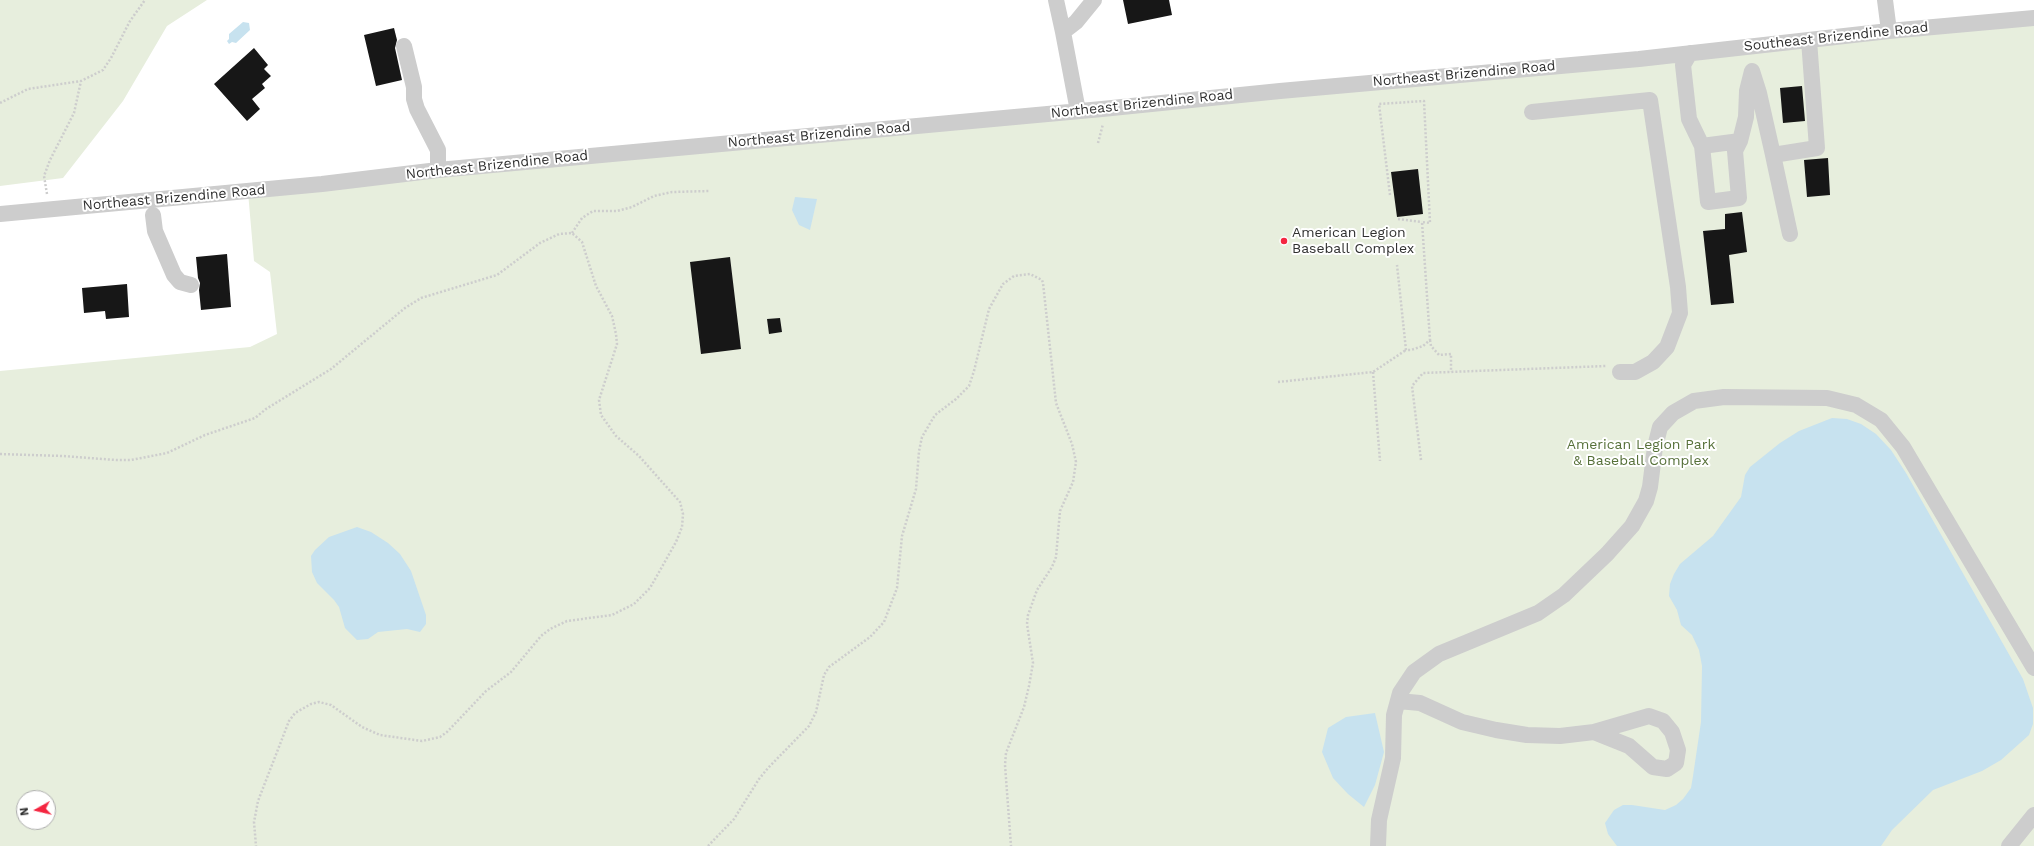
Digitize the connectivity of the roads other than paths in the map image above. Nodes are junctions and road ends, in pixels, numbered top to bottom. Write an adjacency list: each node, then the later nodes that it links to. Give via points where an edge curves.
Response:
1 (1056, 0): 6 (street)
2 (1094, 0): 6 (street, via 1076,22)
3 (1885, 0): 5 (street)
4 (2034, 18): 5 (street, Southeast Brizendine Road)
5 (1889, 31): 7 (street, Southeast Brizendine Road)
6 (1063, 32): 13 (street)
7 (1809, 40): 9 (street, Southeast Brizendine Road); 17 (street, via 1817,148)
8 (404, 46): 18 (street, via 417,109 438,150)
9 (1749, 47): 10 (street, Southeast Brizendine Road); 12 (street)
10 (1690, 53): 11 (street, Southeast Brizendine Road); 16 (street, via 1683,65 1689,119)
11 (1639, 59): 13 (street, Northeast Brizendine Road)
12 (1752, 71): 15 (street); 17 (street, via 1760,93)
13 (1078, 111): 18 (street, Northeast Brizendine Road)
14 (1532, 112): 23 (street, via 1650,100 1680,313 1668,347 1654,362 1635,372)
15 (1740, 141): 16 (street); 16 (street, via 1735,151 1739,198 1708,202)
16 (1702, 146)
17 (1773, 155): 21 (street)
18 (438, 170): 19 (street, Northeast Brizendine Road, via 292,187)
19 (0, 214)
20 (153, 215): 22 (street, via 154,231 174,276 180,282)
21 (1790, 234)
22 (191, 285)
23 (1620, 372)
24 (2034, 668): 25 (street, via 1903,447 1881,420 1856,405 1827,398 1724,397 1694,401 1673,413 1660,427 1650,487 1639,514 1620,540 1569,590 1525,620 1439,654 1426,662 1414,672)
25 (1398, 700): 26 (street, via 1420,703 1462,722 1496,730 1560,736); 28 (street, via 1394,715 1393,758 1379,820)
26 (1594, 732): 26 (street, via 1649,716 1663,721 1672,732 1678,750 1676,763 1667,769 1652,767 1629,746)
27 (2034, 815): 29 (street)
28 (1378, 846)
29 (2009, 846)

